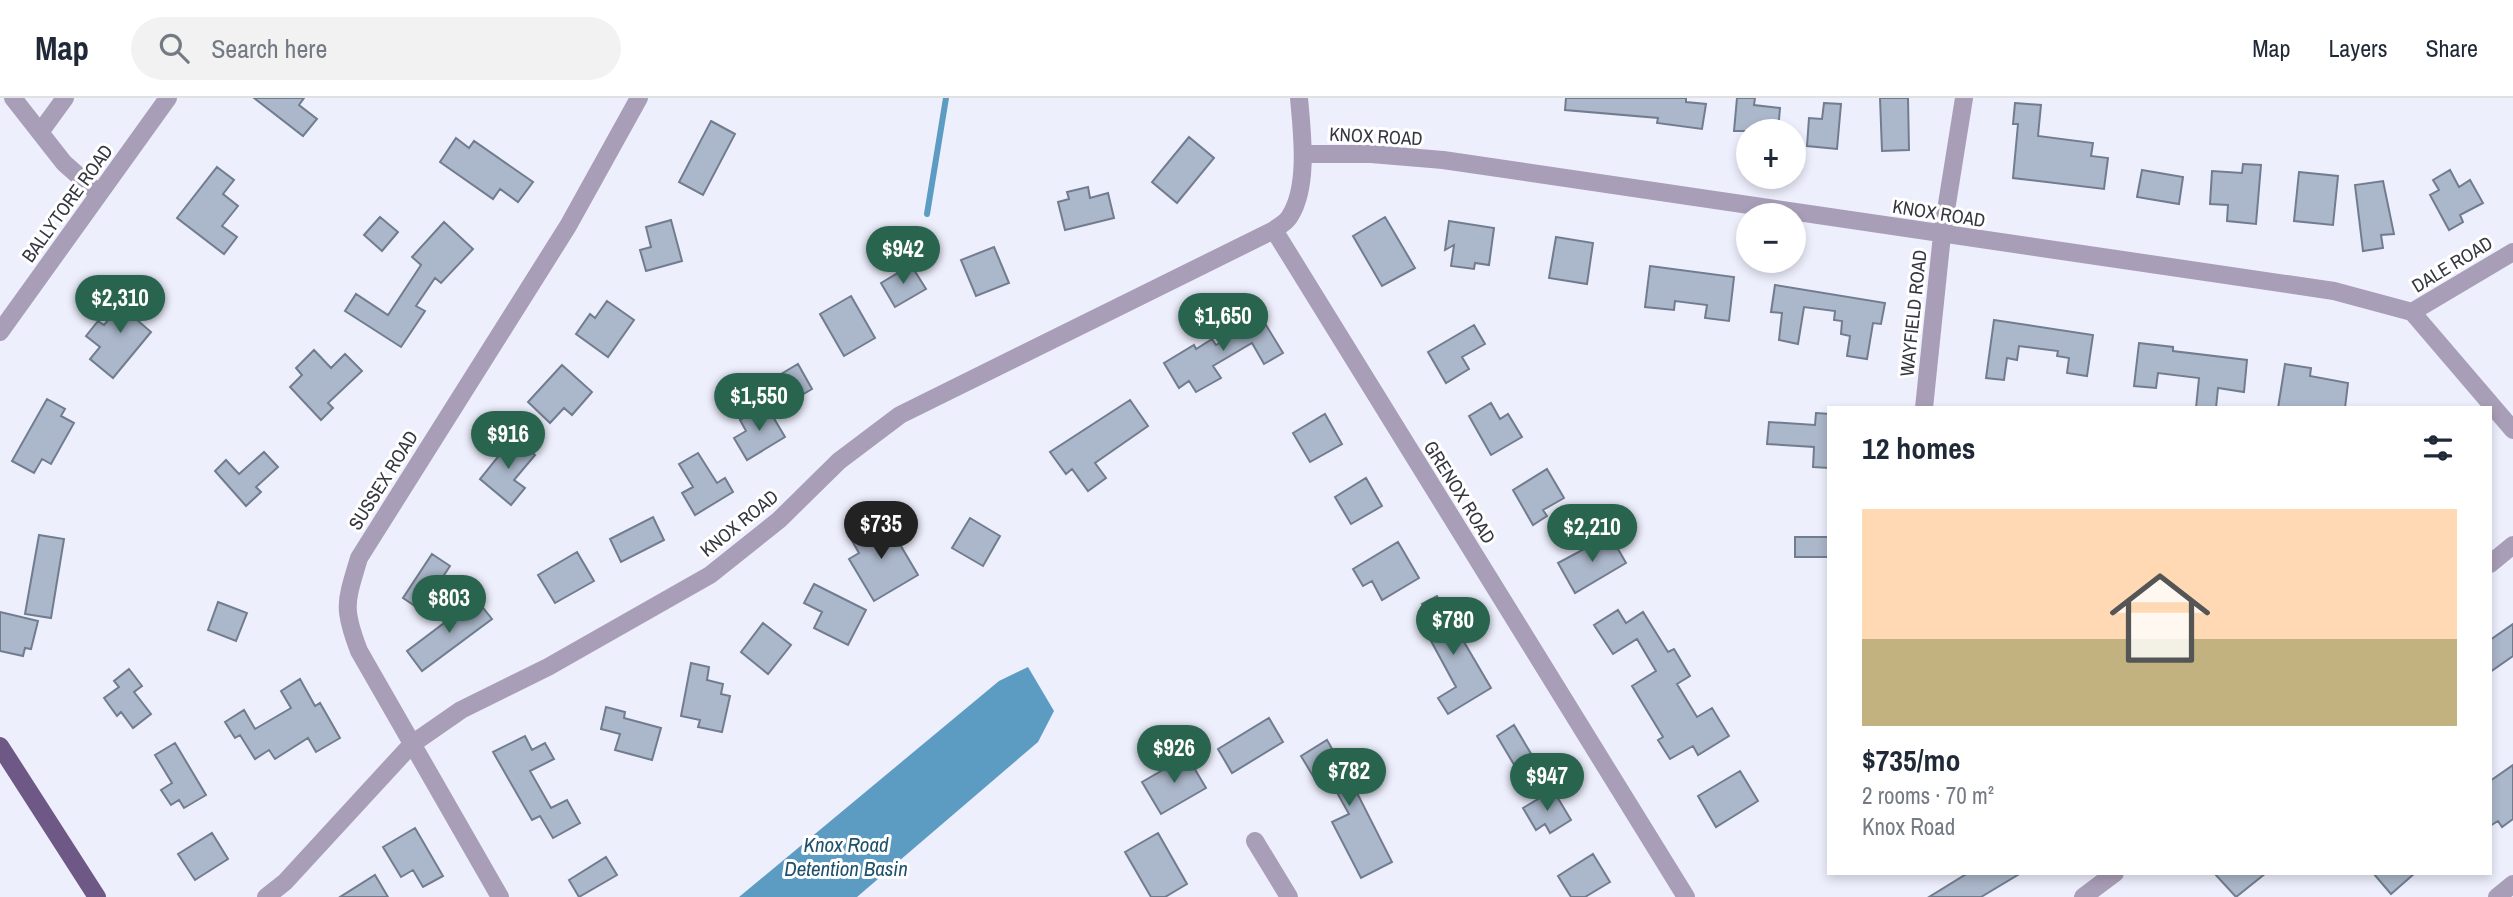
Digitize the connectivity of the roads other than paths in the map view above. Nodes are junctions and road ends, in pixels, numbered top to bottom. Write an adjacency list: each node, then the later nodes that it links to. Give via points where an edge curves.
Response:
1 (13, 98): 7 (street)
2 (65, 98): 7 (street)
3 (168, 98): 9 (street, BALLYTORE ROAD)
4 (639, 98): 19 (street, SUSSEX ROAD, via 568,226 359,558 345,604 346,617 359,651)
5 (1299, 98): 8 (street)
6 (1964, 98): 11 (street, WAYFIELD ROAD)
7 (41, 131): 9 (street, via 64,163)
8 (1304, 154): 10 (street, via 1296,204 1289,218); 11 (street, KNOX ROAD, via 1443,160)
9 (99, 194): 14 (street, BALLYTORE ROAD)
10 (1274, 230): 19 (street, KNOX ROAD, via 900,415 839,461 779,520 710,575 548,667 461,710); 28 (street, GRENOX ROAD)
11 (1942, 235): 13 (street, KNOX ROAD, via 2334,291); 15 (street, WAYFIELD ROAD)
12 (2513, 252): 13 (street, DALE ROAD)
13 (2412, 312): 16 (street)
14 (0, 332)
15 (1924, 406)
16 (2513, 430)
17 (2513, 545): 18 (street)
18 (2492, 562)
19 (412, 744): 25 (street, KNOX ROAD); 26 (street, SUSSEX ROAD)
20 (0, 746): 24 (main road)
21 (1255, 841): 27 (street)
22 (2111, 875): 29 (street)
23 (2513, 884): 30 (street)
24 (97, 897)
25 (266, 897)
26 (500, 897)
27 (1289, 897)
28 (1686, 897)
29 (2083, 897)
30 (2497, 897)

